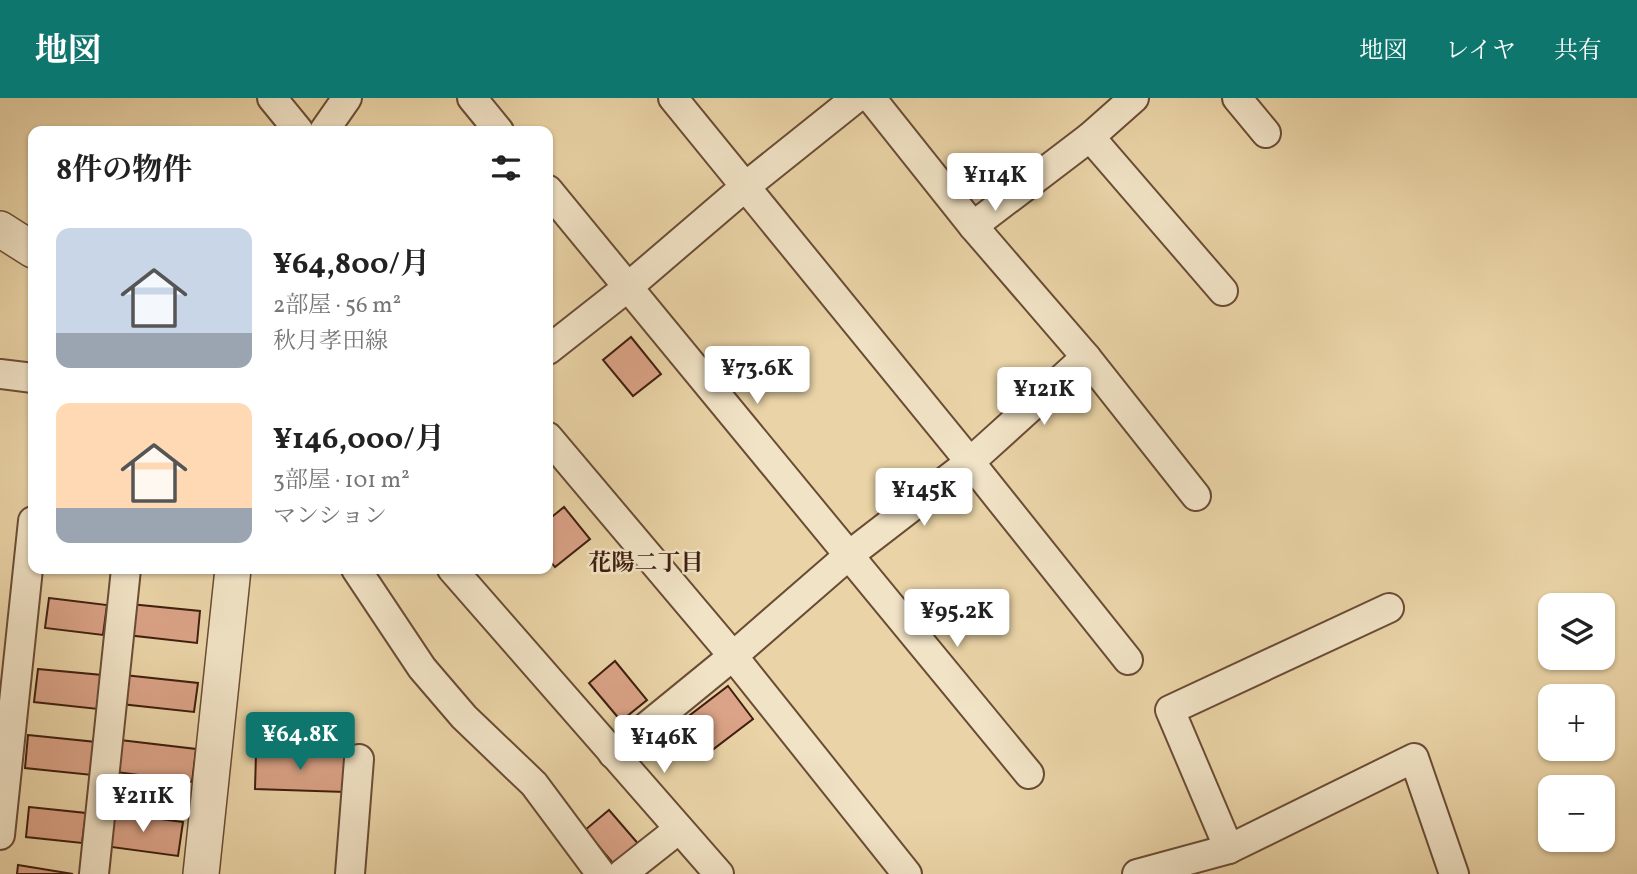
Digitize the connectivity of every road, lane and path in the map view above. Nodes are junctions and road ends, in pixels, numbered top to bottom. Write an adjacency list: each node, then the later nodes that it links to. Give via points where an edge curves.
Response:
1 (272, 98): 9 (street)
2 (347, 98): 10 (street)
3 (472, 98): 11 (street)
4 (673, 98): 14 (street)
5 (856, 98): 14 (street)
6 (871, 98): 16 (street)
7 (1134, 98): 13 (street)
8 (1237, 98): 12 (street)
9 (295, 126)
10 (327, 126)
11 (495, 126)
12 (1266, 132)
13 (1090, 137): 16 (street); 20 (street)
14 (746, 186): 19 (street); 26 (street)
15 (553, 196): 19 (street)
16 (973, 226): 22 (street)
17 (0, 229): 18 (street)
18 (28, 247)
19 (628, 287): 21 (street); 28 (street)
20 (1223, 291)
21 (553, 346)
22 (1086, 357): 26 (street); 27 (street)
23 (0, 373): 24 (street)
24 (28, 377)
25 (553, 443): 35 (street)
26 (970, 462): 28 (street); 36 (street)
27 (1196, 496)
28 (848, 556): 35 (street); 39 (street)
29 (28, 569): 41 (street)
30 (125, 574): 43 (street)
31 (232, 574): 44 (street)
32 (359, 574): 46 (street, via 422,668 464,717 534,784)
33 (456, 574): 37 (street)
34 (1389, 608): 42 (street, via 1170,710)
35 (733, 656): 37 (street); 49 (street)
36 (1128, 660)
37 (613, 754): 40 (street)
38 (359, 759): 45 (street)
39 (1029, 774)
40 (679, 829): 47 (street); 48 (street)
41 (0, 835)
42 (1230, 849): 50 (street); 51 (street, via 1415,758)
43 (94, 874)
44 (201, 874)
45 (350, 874)
46 (601, 874)
47 (622, 874)
48 (719, 874)
49 (906, 874)
50 (1137, 874)
51 (1454, 874)

